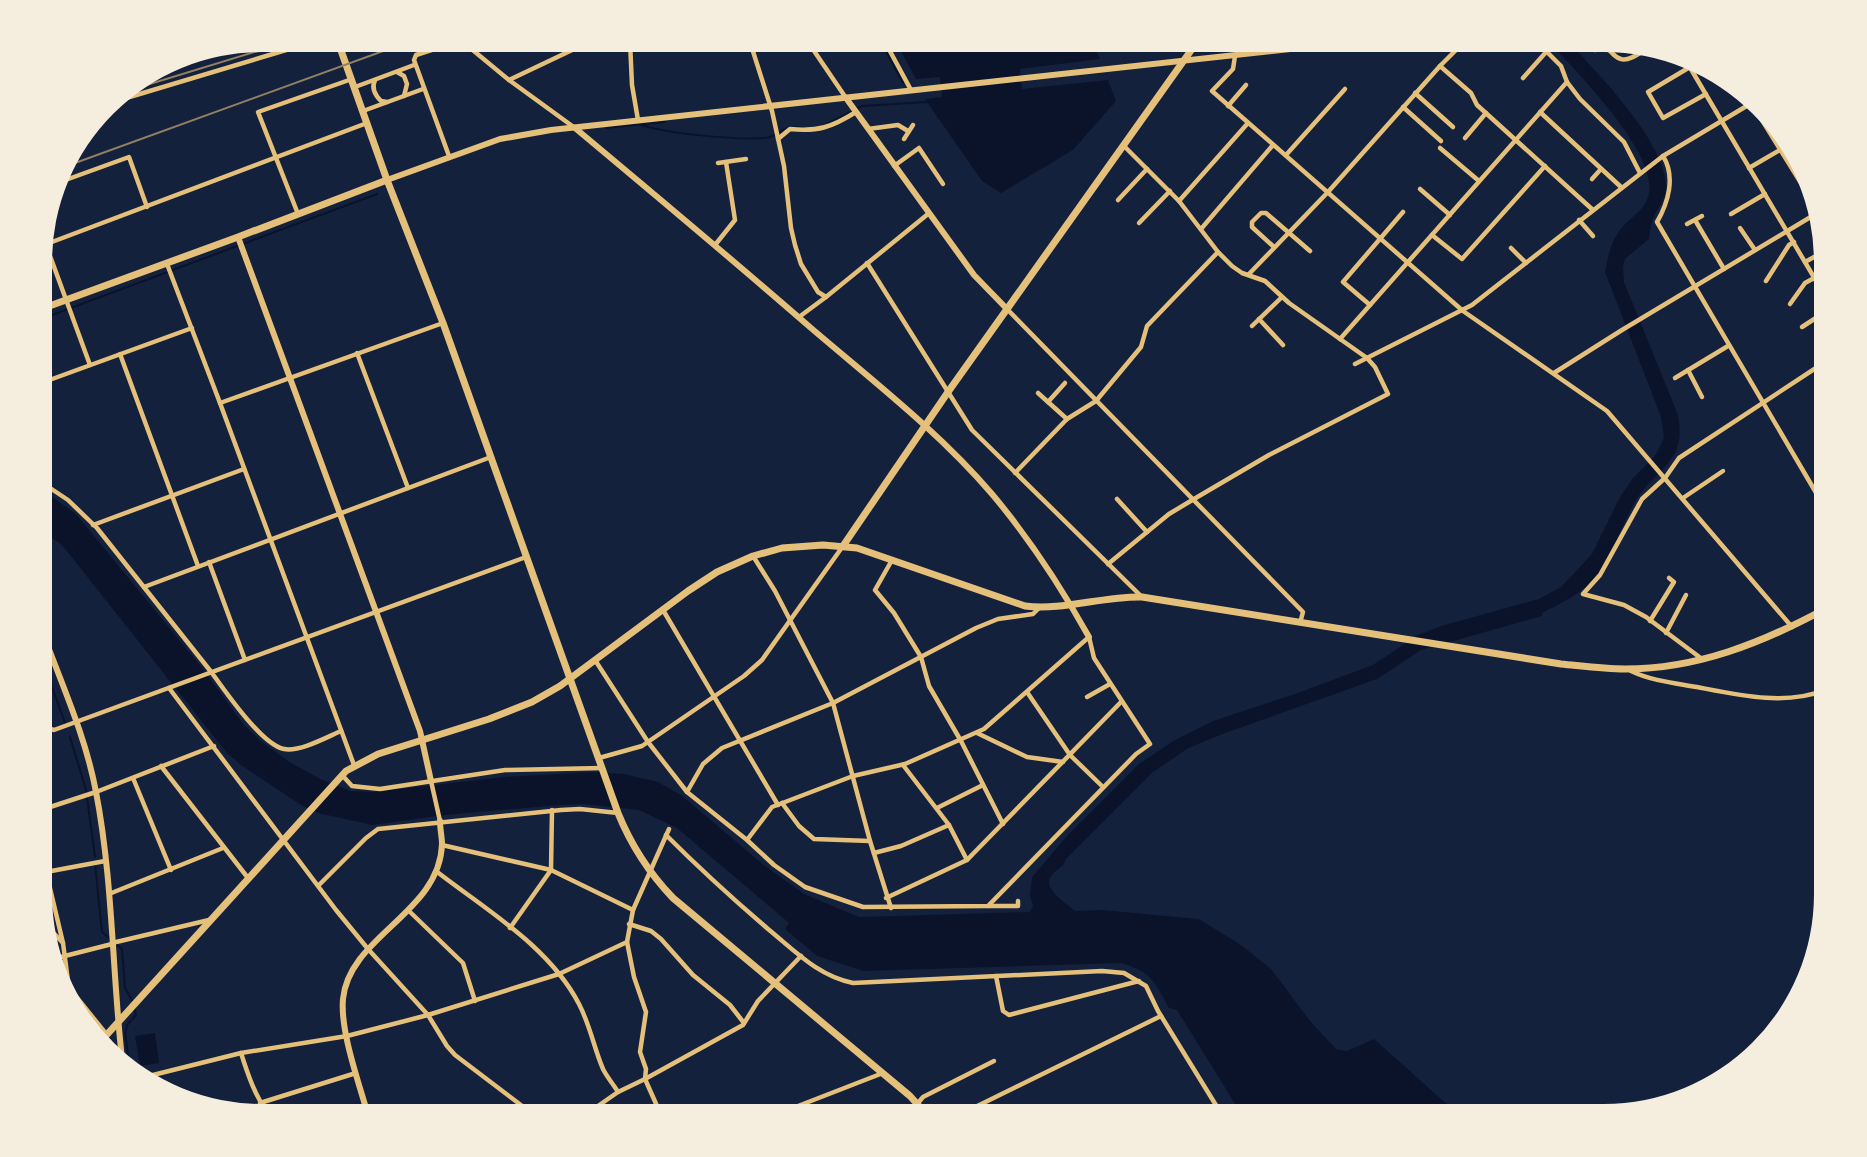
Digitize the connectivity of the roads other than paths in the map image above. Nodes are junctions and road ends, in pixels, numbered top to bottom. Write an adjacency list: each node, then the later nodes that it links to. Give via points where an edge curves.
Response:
1 (1190, 52): 18 (main road)
2 (1267, 52): 17 (street)
3 (1454, 52): 20 (street)
4 (1546, 52): 24 (street)
5 (1548, 52): 28 (street, via 1561,66)
6 (276, 53): 36 (street)
7 (342, 53): 25 (main road)
8 (423, 53): 19 (street, via 414,57)
9 (476, 53): 27 (street)
10 (567, 53): 27 (street)
11 (630, 53): 48 (street)
12 (754, 53): 40 (street)
13 (815, 53): 38 (street)
14 (891, 53): 33 (street)
15 (1611, 53): 16 (street, via 1618,60 1627,61)
16 (1637, 55)
17 (1235, 56): 18 (street); 41 (street, via 1233,69 1212,91)
18 (1184, 61): 33 (street); 63 (main road)
19 (414, 64): 22 (street); 31 (street)
20 (1440, 66): 34 (street); 47 (street, via 1471,93)
21 (1686, 69): 35 (street, via 1648,92 1663,118)
22 (394, 72): 26 (street); 37 (street, via 406,80)
23 (1693, 72): 35 (street)
24 (1523, 78)
25 (352, 79): 30 (main road); 70 (street, via 258,112)
26 (376, 79): 30 (street); 39 (street, via 373,87 377,97)
27 (509, 80): 54 (street)
28 (1567, 82): 46 (street); 80 (street, via 1624,142)
29 (1246, 85): 41 (street)
30 (355, 87): 44 (main road)
31 (423, 89): 37 (street); 68 (street)
32 (1345, 89): 67 (street)
33 (911, 90): 38 (street)
34 (1415, 93): 42 (street); 53 (street)
35 (1706, 94): 49 (street)
36 (136, 95)
37 (404, 96): 39 (street)
38 (846, 98): 40 (street); 45 (street)
39 (390, 102): 44 (street)
40 (771, 105): 48 (street); 59 (street)
41 (1228, 105): 51 (street)
42 (1403, 107): 62 (street); 89 (street)
43 (1745, 107): 49 (street)
44 (363, 111): 50 (main road)
45 (856, 112): 55 (street); 59 (street, via 824,129 790,129)
46 (1540, 112): 61 (street); 78 (street)
47 (1486, 113): 58 (street); 61 (street)
48 (638, 120): 54 (street)
49 (1721, 121): 69 (street); 76 (street)
50 (367, 123): 70 (street); 83 (main road)
51 (1248, 123): 64 (street); 92 (street)
52 (913, 125): 56 (street)
53 (1454, 127)
54 (575, 128): 68 (street, via 500,139); 116 (street)
55 (868, 129): 56 (street, via 898,125); 74 (street)
56 (908, 131): 60 (street)
57 (1771, 135): 66 (street)
58 (1465, 138)
59 (778, 139): 134 (street, via 795,245 801,264 818,292)
60 (904, 139)
61 (1516, 140): 75 (street); 84 (street)
62 (1441, 141)
63 (1123, 145): 77 (street); 140 (main road)
64 (1274, 145): 67 (street); 107 (street)
65 (1440, 148): 84 (street)
66 (1780, 150): 76 (street); 79 (street)
67 (1286, 155): 89 (street)
68 (450, 156): 83 (street)
69 (1663, 156): 80 (street); 133 (street, via 1668,168 1669,195 1657,222)
70 (276, 159): 93 (street); 96 (street)
71 (746, 159): 72 (street)
72 (726, 162): 73 (street); 116 (street, via 735,220)
73 (718, 164)
74 (894, 166): 85 (street, via 919,148); 97 (street)
75 (1545, 166): 94 (street); 110 (street, via 1462,259)
76 (1749, 168): 90 (street)
77 (1147, 169): 88 (street); 91 (street)
78 (1601, 169): 82 (street); 86 (street)
79 (1794, 172)
80 (1640, 173): 86 (street)
81 (71, 178): 93 (street, via 129,157)
82 (1592, 179)
83 (387, 180): 96 (main road); 145 (main road)
84 (1479, 182): 99 (street)
85 (944, 184)
86 (1621, 187): 94 (street)
87 (1420, 189): 99 (street)
88 (1170, 191): 92 (street); 104 (street)
89 (1328, 192): 109 (street); 113 (street)
90 (1764, 194): 98 (street); 108 (street)
91 (1118, 200)
92 (1179, 201): 107 (street)
93 (147, 207): 114 (street)
94 (1593, 210): 102 (street)
95 (1403, 212): 113 (street)
96 (298, 214): 112 (main road)
97 (928, 214): 125 (street); 140 (street, via 974,275)
98 (1731, 214)
99 (1450, 215): 110 (street)
100 (1702, 216): 103 (street)
101 (1809, 218): 108 (street)
102 (1580, 220): 111 (street); 126 (street)
103 (1695, 220): 105 (street); 129 (street)
104 (1139, 224)
105 (1688, 224)
106 (1740, 228): 119 (street)
107 (1201, 229): 121 (street)
108 (1787, 231): 115 (street); 119 (street)
109 (1288, 232): 117 (street); 117 (street, via 1266,213 1252,222 1252,227); 120 (street)
110 (1432, 235): 123 (street)
111 (1593, 236)
112 (238, 237): 128 (main road); 162 (street)
113 (1380, 239): 123 (street); 139 (street, via 1343,282)
114 (54, 242)
115 (1794, 242): 124 (street); 132 (street)
116 (715, 245): 142 (street)
117 (1274, 247): 130 (street)
118 (1511, 248): 126 (street)
119 (1755, 250): 129 (street)
120 (1310, 251)
121 (1218, 252): 130 (street, via 1238,270); 169 (street, via 1147,326 1141,347)
122 (1814, 257): 124 (street)
123 (1408, 262): 139 (street); 141 (street)
124 (1805, 262): 131 (street)
125 (867, 263): 134 (street); 166 (street)
126 (1526, 263): 141 (street)
127 (52, 264): 136 (street)
128 (167, 264): 136 (main road); 148 (street)
129 (1724, 269): 133 (street)
130 (1249, 274): 135 (street, via 1265,281)
131 (1814, 278): 137 (street, via 1805,283)
132 (1766, 281)
133 (1694, 287): 153 (street); 161 (street)
134 (826, 297): 142 (street)
135 (1282, 297): 144 (street); 151 (street)
136 (65, 300): 138 (main road); 158 (street)
137 (1790, 304)
138 (52, 305)
139 (1370, 305): 151 (street)
140 (1007, 309): 166 (main road); 169 (street)
141 (1463, 311): 156 (street); 161 (street)
142 (800, 317): 174 (street)
143 (1814, 319): 147 (street)
144 (1259, 320): 146 (street); 150 (street)
145 (443, 323): 154 (street); 175 (main road)
146 (1252, 326)
147 (1802, 327)
148 (192, 328): 155 (street); 170 (street)
149 (1282, 332): 150 (street)
150 (1276, 338): 152 (street)
151 (1340, 339): 156 (street)
152 (1283, 345)
153 (1728, 346): 160 (street); 172 (street)
154 (357, 353): 162 (street); 180 (street)
155 (120, 354): 158 (street); 183 (street)
156 (1367, 358): 157 (street); 186 (street, via 1388,394)
157 (1355, 364)
158 (90, 365): 164 (street)
159 (1814, 369): 172 (street)
160 (1688, 370): 163 (street); 168 (street)
161 (1554, 374): 179 (street, via 1607,411)
162 (290, 377): 170 (street); 189 (street)
163 (1674, 378)
164 (52, 379)
165 (1065, 383): 171 (street)
166 (948, 392): 174 (main road); 178 (street, via 972,430)
167 (1038, 393): 171 (street)
168 (1702, 398)
169 (1096, 401): 173 (street); 186 (street)
170 (220, 402): 176 (street)
171 (1048, 402): 173 (street)
172 (1762, 403): 179 (street, via 1679,458); 182 (street)
173 (1067, 419): 178 (street)
174 (925, 426): 193 (main road); 204 (street, via 992,494)
175 (491, 457): 180 (street); 195 (main road)
176 (244, 469): 183 (street); 192 (street)
177 (1723, 471): 184 (street)
178 (1015, 473): 198 (street)
179 (1665, 478): 184 (street); 210 (street, via 1642,499 1600,575 1583,594 1624,605)
180 (408, 488): 189 (street)
181 (52, 489): 190 (street)
182 (1814, 489)
183 (171, 494): 190 (street); 199 (street)
184 (1683, 498): 212 (street)
185 (1117, 499): 187 (street)
186 (1194, 499): 191 (street); 211 (street, via 1303,612)
187 (1124, 507): 188 (street); 191 (street)
188 (1118, 513)
189 (341, 514): 192 (street); 207 (street)
190 (93, 525): 201 (street)
191 (1147, 532): 198 (street)
192 (270, 540): 197 (street); 215 (street)
193 (843, 546): 194 (main road, via 800,545); 196 (main road); 209 (street)
194 (753, 556): 206 (main road, via 717,572); 209 (street)
195 (526, 557): 207 (street); 223 (main road)
196 (892, 560): 205 (main road, via 1011,603); 216 (street, via 875,590)
197 (209, 562): 199 (street); 218 (street)
198 (1108, 564): 203 (street)
199 (198, 566): 201 (street)
200 (1668, 578): 210 (street, via 1674,582)
201 (144, 587): 222 (street)
202 (1686, 595): 213 (street)
203 (1142, 597): 204 (main road); 211 (main road)
204 (1070, 603): 205 (main road); 214 (street)
205 (1039, 608): 216 (street, via 1033,614 998,619 976,628)
206 (663, 610): 219 (main road); 228 (street)
207 (376, 612): 215 (street); 236 (street)
208 (1814, 615): 212 (main road)
209 (791, 620): 228 (street, via 762,660); 231 (street)
210 (1650, 621): 213 (street)
211 (1300, 623): 221 (main road, via 1561,664)
212 (1792, 627): 220 (main road, via 1733,652)
213 (1666, 633): 220 (street)
214 (1089, 637): 224 (street, via 1094,658); 226 (street)
215 (307, 638): 218 (street); 234 (street)
216 (921, 657): 231 (street); 238 (street, via 929,686)
217 (52, 658): 232 (street)
218 (245, 660): 222 (street)
219 (595, 660): 223 (main road); 239 (street)
220 (1702, 660): 221 (main road)
221 (1628, 669): 227 (street, via 1648,679 1761,697)
222 (212, 673): 225 (street); 234 (street, via 247,720 281,749 299,748)
223 (571, 678): 236 (main road, via 513,711); 242 (main road)
224 (1110, 684): 229 (street); 230 (street)
225 (169, 688): 232 (street); 240 (street)
226 (1027, 692): 235 (street); 241 (street)
227 (1814, 693)
228 (715, 696): 237 (street); 239 (street)
229 (1087, 697)
230 (1121, 702): 241 (street); 253 (street, via 1150,744)
231 (833, 703): 237 (street); 248 (street)
232 (75, 722): 233 (street); 254 (street)
233 (52, 729)
234 (341, 731): 244 (street)
235 (977, 733): 238 (street); 243 (street, via 1027,757)
236 (423, 740): 244 (main road); 251 (street)
237 (740, 740): 255 (street, via 722,748 703,764); 256 (street)
238 (961, 741): 245 (street); 252 (street)
239 (648, 742): 242 (street); 255 (street)
240 (214, 746): 246 (street); 266 (street)
241 (1070, 755): 243 (street); 253 (street)
242 (600, 758): 247 (main road)
243 (1063, 762): 262 (street)
244 (354, 765): 249 (main road)
245 (903, 765): 248 (street); 258 (street)
246 (161, 766): 250 (street); 270 (street)
247 (603, 768): 251 (street, via 506,770); 260 (main road)
248 (853, 776): 256 (street); 268 (street)
249 (339, 777): 251 (street, via 352,786 380,789); 266 (main road)
250 (133, 778): 254 (street); 275 (street)
251 (431, 781): 261 (street)
252 (983, 785): 258 (street); 262 (street)
253 (1103, 787): 285 (street)
254 (96, 792): 257 (street); 273 (street)
255 (687, 792): 267 (street)
256 (780, 804): 267 (street, via 772,807); 268 (street, via 814,839)
257 (52, 806)
258 (937, 808): 263 (street)
259 (552, 810): 260 (street); 261 (street); 276 (street)
260 (618, 813): 274 (main road)
261 (440, 821): 269 (street); 280 (street, via 378,829)
262 (1004, 824): 272 (street)
263 (949, 825): 271 (street); 272 (street)
264 (669, 829): 265 (street)
265 (666, 835): 274 (street); 298 (street, via 718,886)
266 (284, 837): 279 (main road); 280 (street)
267 (747, 840): 286 (street, via 805,887 863,907)
268 (870, 841): 271 (street)
269 (442, 845): 276 (street); 278 (street)
270 (223, 848): 275 (street); 279 (street)
271 (874, 853): 283 (street)
272 (967, 860): 283 (street)
273 (105, 861): 277 (street); 281 (street)
274 (649, 869): 287 (street); 303 (main road, via 681,905)
275 (171, 870): 281 (street)
276 (551, 870): 287 (street); 291 (street)
277 (52, 871)
278 (436, 871): 288 (street); 291 (street)
279 (248, 878): 289 (main road)
280 (319, 885): 296 (street)
281 (108, 894): 295 (street)
282 (52, 898): 294 (street)
283 (886, 898): 286 (street)
284 (1018, 901): 285 (street, via 1018,906)
285 (988, 906): 286 (street)
286 (891, 908)
287 (633, 910): 290 (street)
288 (408, 911): 296 (street); 304 (street, via 463,963)
289 (210, 920): 295 (street); 307 (main road)
290 (629, 924): 293 (street); 308 (street, via 661,939)
291 (510, 928): 300 (street)
292 (57, 937): 294 (street)
293 (627, 942): 300 (street); 317 (street, via 646,1012 640,1052)
294 (63, 943): 297 (street)
295 (112, 943): 297 (street); 307 (street)
296 (368, 949): 305 (street); 310 (street, via 347,981 343,1016)
297 (64, 955): 299 (street)
298 (801, 956): 301 (street, via 837,979 853,982); 303 (street)
299 (66, 967)
300 (560, 974): 304 (street); 318 (street, via 579,1003 603,1070)
301 (996, 976): 302 (street, via 1102,971); 302 (street, via 1003,1011 1009,1015)
302 (1139, 981): 306 (street, via 1146,986)
303 (776, 984): 308 (street, via 758,1000); 315 (main road)
304 (475, 1001): 305 (street)
305 (428, 1015): 310 (street); 322 (street, via 456,1055)
306 (1161, 1016): 326 (street); 327 (street)
307 (118, 1022): 309 (main road); 311 (street)
308 (744, 1023): 317 (street)
309 (106, 1034)
310 (347, 1036): 312 (street); 314 (street)
311 (121, 1049)
312 (241, 1053): 316 (street); 319 (street)
313 (994, 1061): 320 (street, via 923,1096)
314 (357, 1073): 319 (street); 321 (street)
315 (883, 1073): 320 (main road); 325 (street)
316 (155, 1074)
317 (645, 1079): 318 (street); 324 (street)
318 (618, 1092): 323 (street)
319 (260, 1103)
320 (918, 1103)
321 (365, 1104)
322 (520, 1104)
323 (601, 1104)
324 (656, 1104)
325 (803, 1104)
326 (981, 1104)
327 (1215, 1104)

